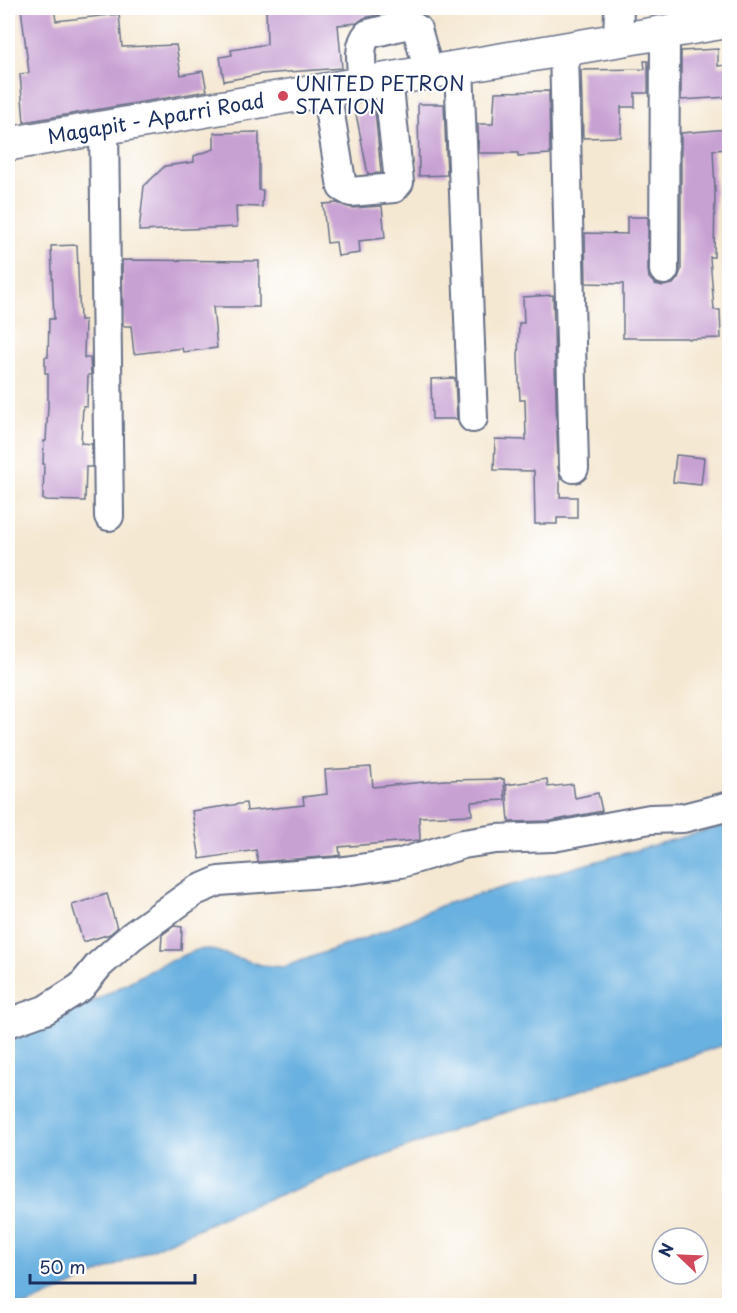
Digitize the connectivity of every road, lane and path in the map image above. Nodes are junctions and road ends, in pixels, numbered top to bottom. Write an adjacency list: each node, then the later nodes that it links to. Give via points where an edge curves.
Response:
1 (619, 8): 4 (street)
2 (729, 21): 3 (main road, Magapit - Aparri Road)
3 (665, 32): 4 (main road, Magapit - Aparri Road); 11 (street)
4 (618, 40): 5 (main road, Magapit - Aparri Road)
5 (564, 49): 6 (main road, Magapit - Aparri Road); 13 (street)
6 (444, 70): 7 (main road, Magapit - Aparri Road); 7 (street, via 417,29 409,24 368,34 364,39 362,45); 12 (street)
7 (375, 81): 8 (main road, Magapit - Aparri Road); 8 (street, via 399,182 394,188 351,192 342,187)
8 (326, 90): 9 (main road, Magapit - Aparri Road)
9 (104, 127): 10 (main road, Magapit - Aparri Road); 14 (street)
10 (8, 144)
11 (664, 270)
12 (473, 418)
13 (574, 468)
14 (108, 516)
15 (729, 806): 16 (street, via 683,818 650,819 553,837 463,844 401,863 348,871 219,881 195,891 132,936 81,987 45,1010)
16 (8, 1023)

